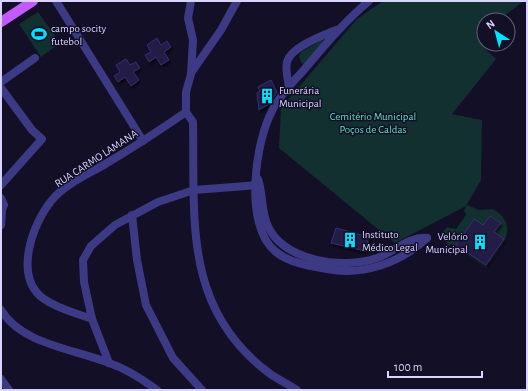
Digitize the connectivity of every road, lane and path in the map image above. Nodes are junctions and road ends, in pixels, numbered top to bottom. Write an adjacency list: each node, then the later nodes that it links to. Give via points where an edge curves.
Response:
1 (33, 1): 6 (main road)
2 (56, 1): 14 (street)
3 (191, 1): 9 (street, via 188,18 193,40)
4 (236, 1): 9 (street, via 221,30)
5 (369, 1): 7 (street)
6 (1, 22)
7 (338, 29): 11 (street); 11 (street, via 302,46 287,60)
8 (35, 58): 10 (street)
9 (191, 74): 13 (street, via 186,92)
10 (1, 82)
11 (289, 87): 15 (street, via 273,109 264,129 259,151)
12 (1, 88): 16 (street, via 32,130 42,138)
13 (186, 112): 14 (street, RUA CARMO LAMANA); 17 (street, via 193,122)
14 (143, 141): 23 (street, RUA CARMO LAMANA, via 69,186 52,200 35,228 28,249 28,267 33,288 43,298 58,306)
15 (257, 182): 15 (street, via 258,223 263,236 276,252 298,263 332,270 361,271 387,263 418,246 427,238 411,240 377,258 359,262 314,260 283,247 275,239 266,223); 17 (street)
16 (1, 185)
17 (194, 190): 20 (street, via 158,202); 29 (street, via 200,270 220,320 250,357 269,373)
18 (1, 198): 19 (street, via 4,205)
19 (2, 212): 21 (street)
20 (132, 215): 23 (street, via 115,225 91,246 83,260 84,282); 28 (street, via 146,305 173,358)
21 (1, 225)
22 (1, 310): 24 (street, via 26,336)
23 (92, 319): 24 (street)
24 (109, 362): 27 (street, via 135,374)
25 (1, 379): 26 (street)
26 (9, 390)
27 (157, 390)
28 (202, 390)
29 (297, 390)

